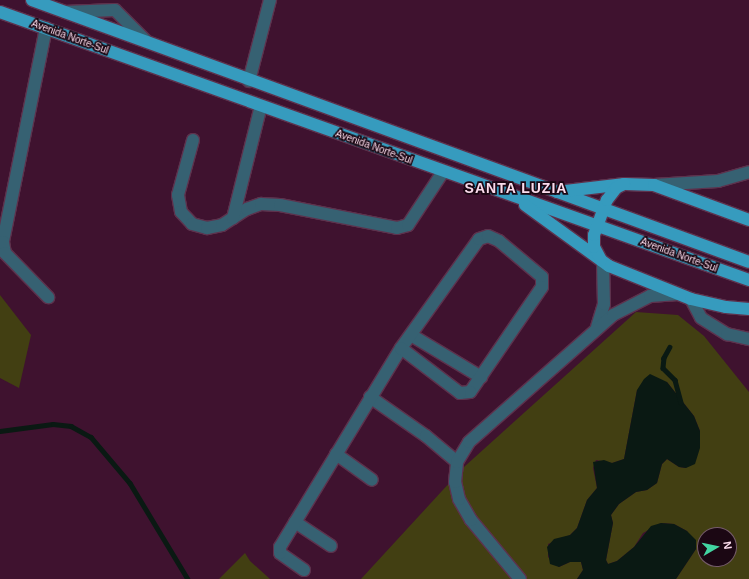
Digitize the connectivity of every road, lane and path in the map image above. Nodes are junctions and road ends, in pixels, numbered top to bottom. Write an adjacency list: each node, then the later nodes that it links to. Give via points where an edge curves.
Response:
1 (32, 0): 5 (main road, Avenida Norte-Sul)
2 (270, 0): 8 (street)
3 (117, 5): 5 (street); 7 (street)
4 (0, 12): 6 (main road, Avenida Norte-Sul)
5 (65, 12): 7 (main road, Avenida Norte-Sul)
6 (46, 28): 9 (main road, Avenida Norte-Sul); 25 (street, via 3,242 5,253)
7 (147, 42): 8 (main road, Avenida Norte-Sul)
8 (249, 81): 15 (main road, Avenida Norte-Sul)
9 (261, 106): 11 (main road, Avenida Norte-Sul); 18 (street)
10 (193, 140): 18 (street, via 178,196 181,212 192,224 207,228 222,225)
11 (443, 172): 16 (main road, Avenida Norte-Sul); 18 (street, via 408,225 397,228 280,205 261,204)
12 (749, 172): 14 (street, via 718,181)
13 (624, 184): 14 (main road); 15 (main road); 17 (main road, via 612,193)
14 (654, 185): 19 (main road)
15 (554, 192): 17 (main road, Avenida Norte-Sul)
16 (515, 198): 20 (main road, Avenida Norte-Sul); 21 (main road)
17 (603, 209): 20 (main road); 22 (main road, Avenida Norte-Sul)
18 (233, 218)
19 (749, 220)
20 (597, 226): 21 (main road, via 594,247); 23 (main road, Avenida Norte-Sul)
21 (603, 262): 24 (main road); 28 (street, via 603,315)
22 (749, 262)
23 (749, 280)
24 (678, 294): 26 (main road); 28 (street, via 641,299 613,315)
25 (48, 297)
26 (691, 298): 27 (main road, via 726,308); 30 (street, via 701,318 727,334)
27 (749, 309)
28 (595, 332): 35 (street, via 491,420 469,442)
29 (411, 335): 31 (street); 32 (street); 32 (street, via 479,239 488,236 499,240 542,277 544,282)
30 (749, 339)
31 (402, 348): 32 (street, via 460,393 470,392); 33 (street)
32 (481, 377)
33 (370, 397): 34 (street); 35 (street, via 426,436)
34 (336, 454): 36 (street); 37 (street)
35 (457, 462): 40 (street, via 455,482 459,498 471,520)
36 (372, 480)
37 (295, 522): 38 (street); 39 (street, via 279,550)
38 (331, 546)
39 (304, 570)
40 (520, 579)

